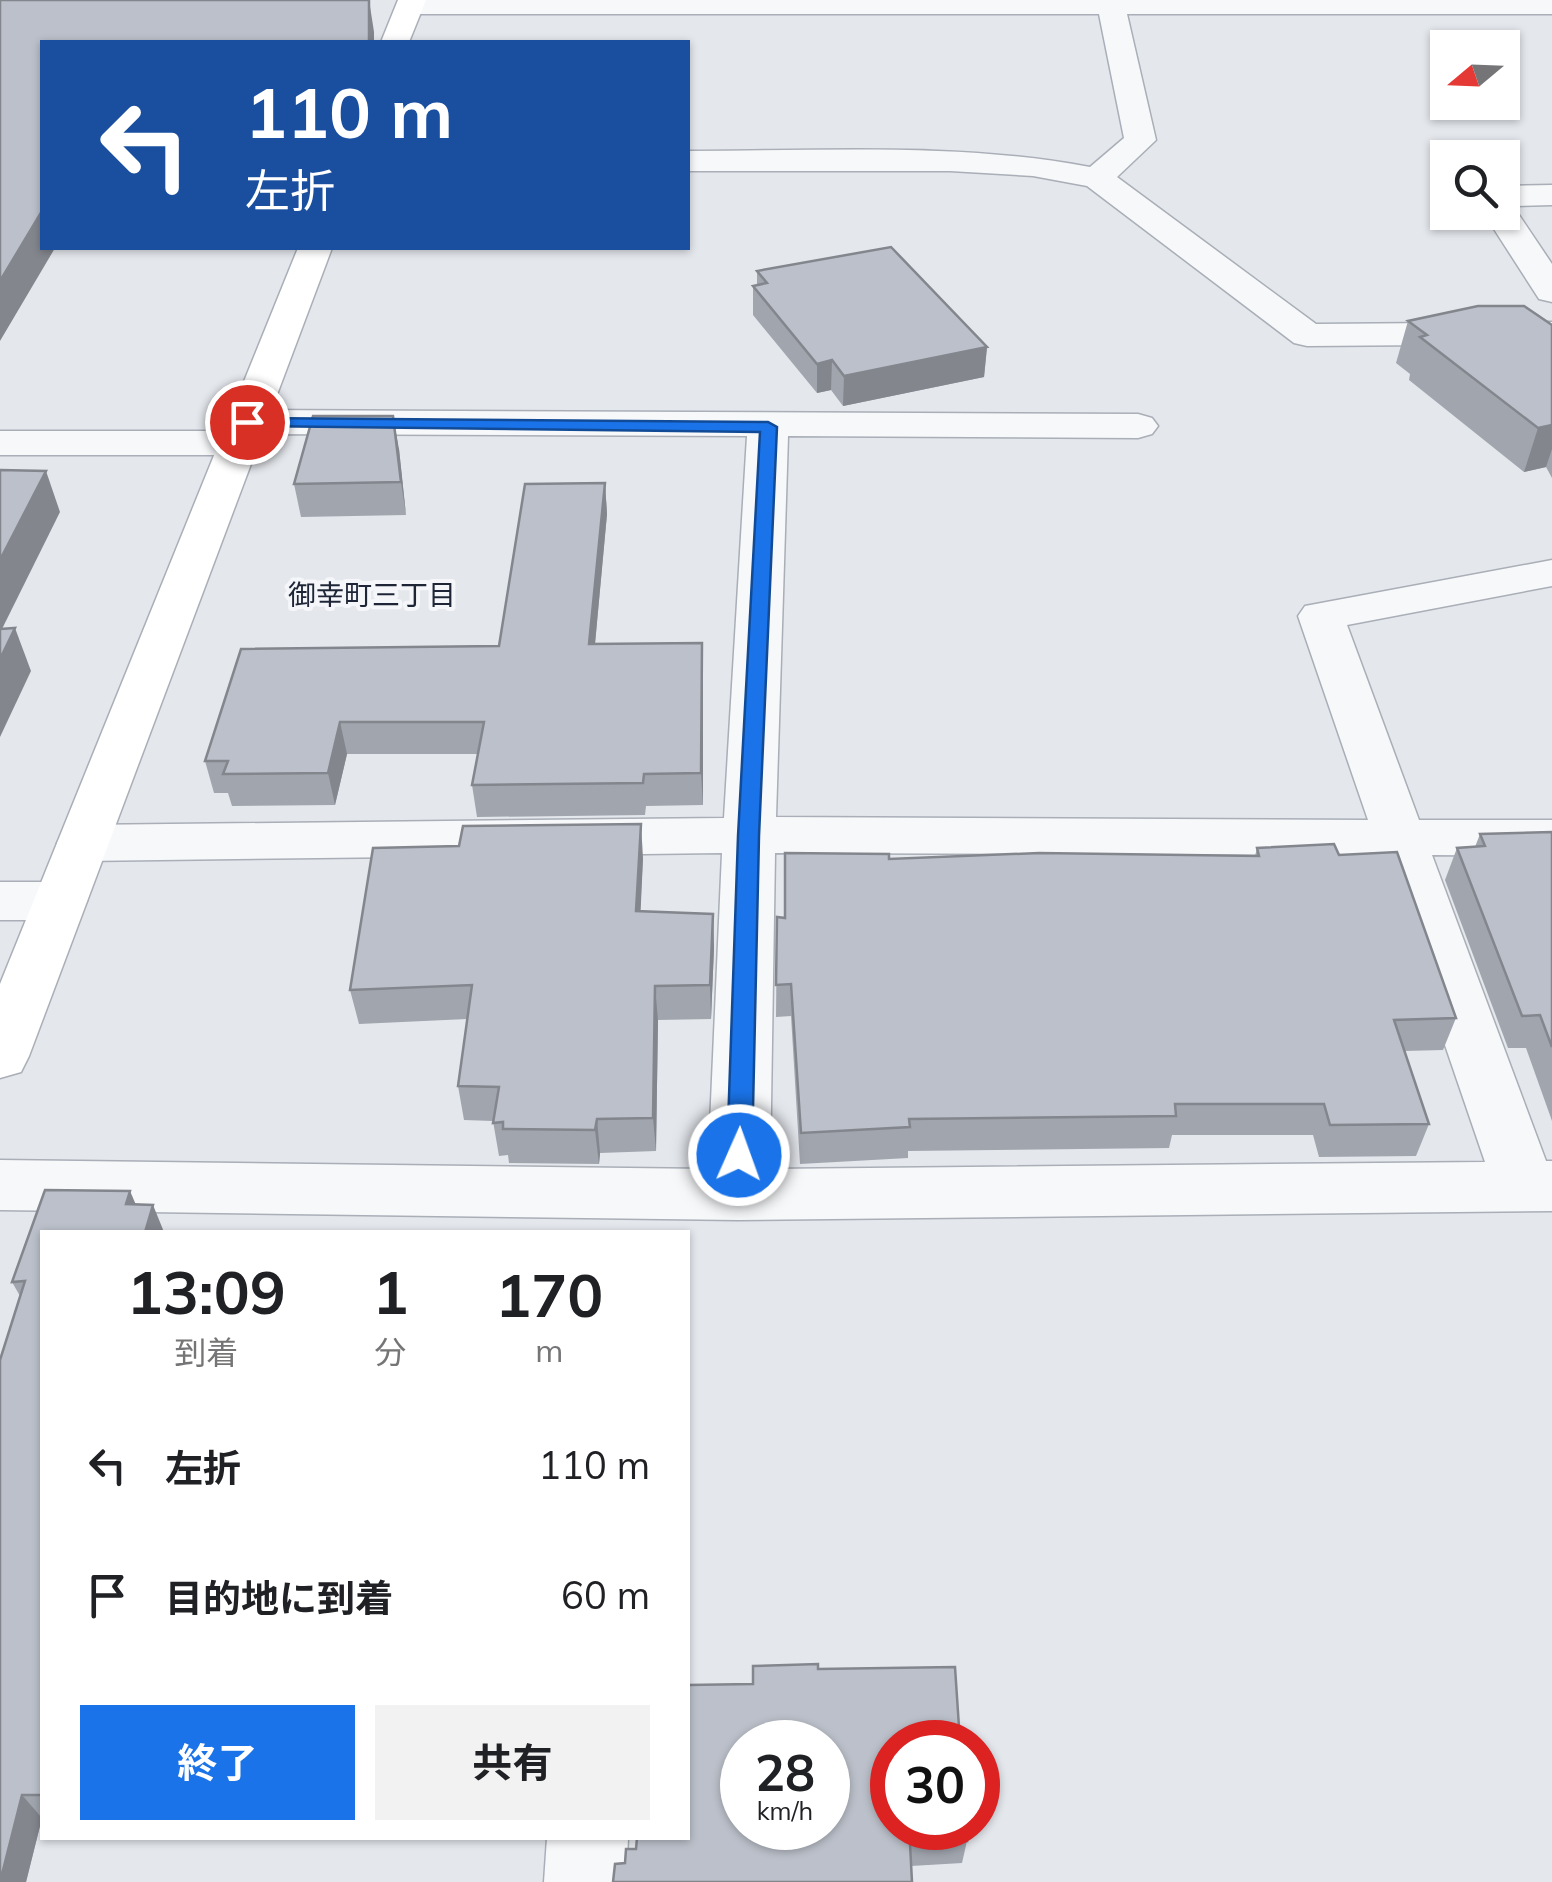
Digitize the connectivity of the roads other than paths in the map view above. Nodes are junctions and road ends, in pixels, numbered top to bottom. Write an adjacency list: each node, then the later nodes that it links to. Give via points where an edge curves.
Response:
1 (410, 3): 2 (street); 6 (street)
2 (1111, 5): 3 (street); 8 (street, via 1140,140)
3 (1520, 6): 4 (street); 5 (street)
4 (1552, 6)
5 (1542, 35)
6 (396, 40)
7 (690, 161): 8 (street, via 950,160)
8 (1097, 178): 14 (street, via 1307,335)
9 (1552, 195): 10 (street)
10 (1520, 196)
11 (1512, 230): 13 (street)
12 (314, 250): 17 (street)
13 (1552, 290)
14 (1552, 333)
15 (1138, 426): 16 (street)
16 (768, 427): 17 (street); 20 (street)
17 (243, 432): 18 (street); 23 (street)
18 (0, 443)
19 (1552, 573): 21 (street, via 1321,616)
20 (749, 836): 21 (street); 23 (street); 29 (street)
21 (1398, 838): 22 (street); 28 (street)
22 (1552, 838)
23 (83, 843): 25 (street)
24 (0, 901): 25 (street)
25 (60, 901): 26 (street)
26 (0, 1056)
27 (0, 1184): 30 (street)
28 (1538, 1186): 29 (street)
29 (738, 1195): 30 (street)
30 (627, 1213)
31 (588, 1840): 32 (street)
32 (585, 1882)

